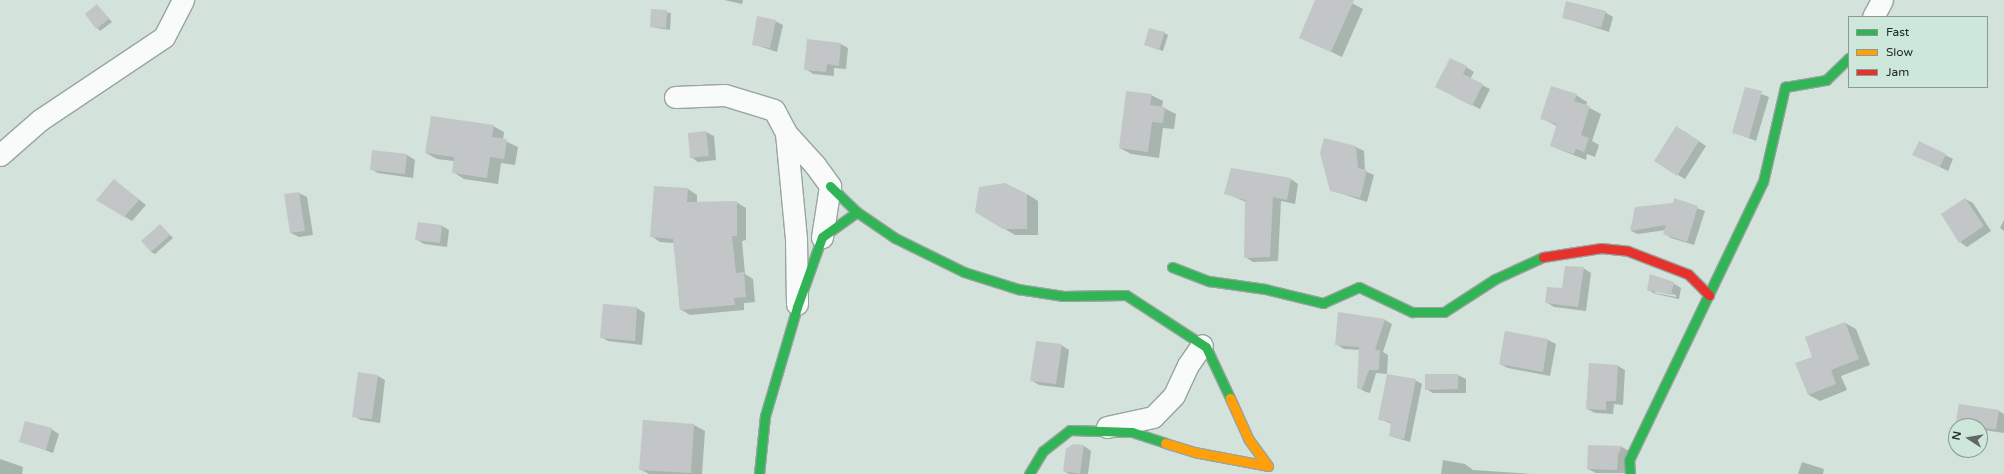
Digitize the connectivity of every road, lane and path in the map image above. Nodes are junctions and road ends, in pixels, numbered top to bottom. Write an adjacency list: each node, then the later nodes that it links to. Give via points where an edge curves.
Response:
1 (183, 0): 7 (street, via 164,37 40,120)
2 (1882, 0): 3 (street)
3 (1874, 16)
4 (1848, 59): 12 (street, via 1826,80 1785,87 1763,182)
5 (675, 97): 6 (street, via 725,95 774,110)
6 (786, 133): 8 (street, via 816,165); 13 (street, via 796,239)
7 (0, 155)
8 (830, 186): 9 (street); 10 (street)
9 (857, 212): 10 (street); 14 (street, via 895,238 964,272 1018,289 1063,296 1126,295)
10 (822, 237): 13 (street)
11 (1172, 267): 12 (street, via 1209,281 1265,289 1324,303 1359,287 1412,312 1444,312 1495,278 1545,256 1601,248 1628,251 1688,274)
12 (1709, 295): 18 (street, via 1629,460)
13 (797, 306): 16 (street, via 765,416)
14 (1202, 344): 15 (street, via 1188,365 1174,396 1153,417); 15 (street, via 1206,347 1248,438 1268,466 1194,452 1132,432)
15 (1100, 429): 17 (street, via 1070,430 1043,451)
16 (759, 474)
17 (1029, 474)
18 (1630, 474)

